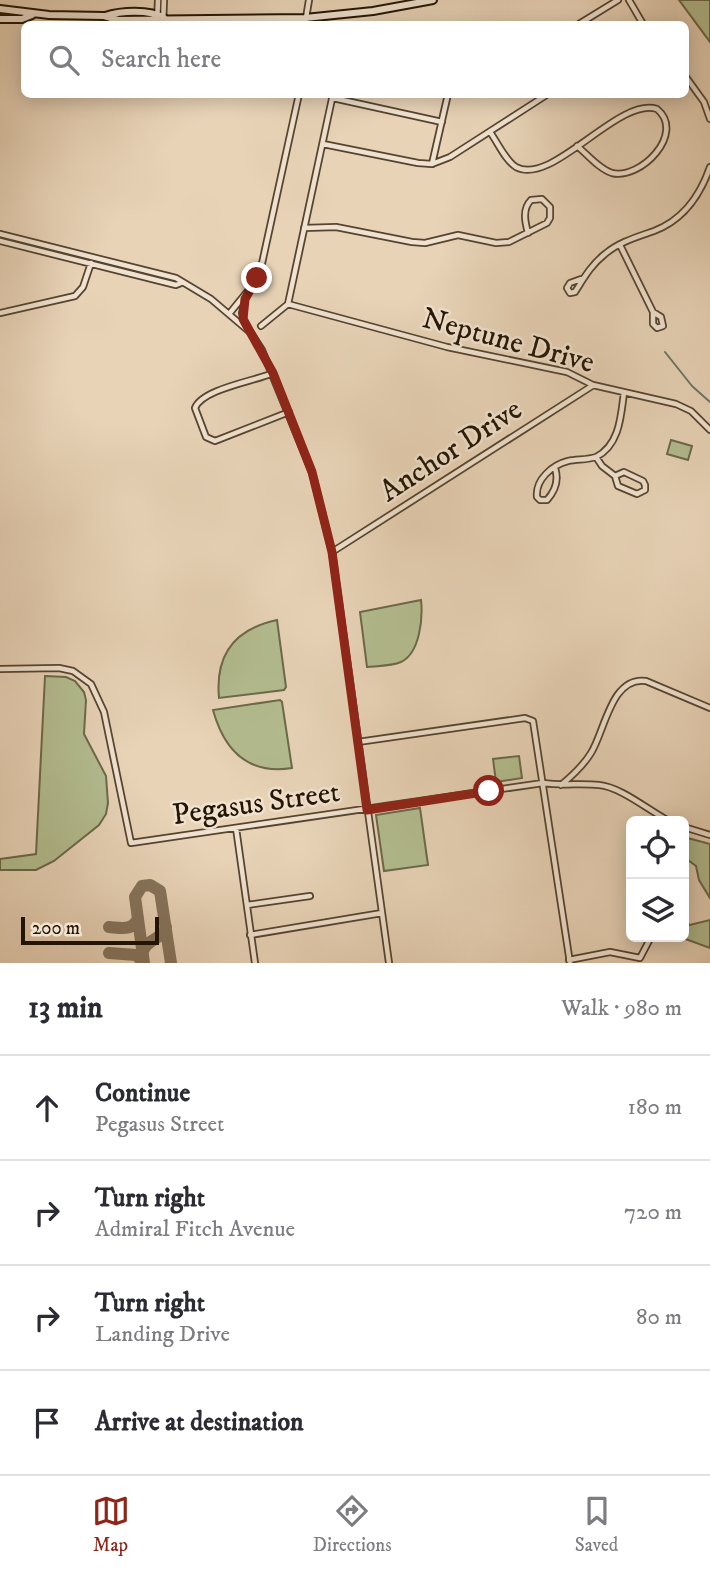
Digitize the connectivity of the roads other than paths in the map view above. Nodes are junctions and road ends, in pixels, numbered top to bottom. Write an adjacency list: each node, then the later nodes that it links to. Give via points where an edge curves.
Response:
1 (158, 0): 10 (street)
2 (164, 0): 10 (street)
3 (309, 0): 11 (street)
4 (433, 0): 11 (main road)
5 (618, 0): 12 (street)
6 (629, 0): 13 (street)
7 (0, 9): 8 (main road)
8 (34, 14): 9 (main road); 10 (main road, via 114,13)
9 (0, 19)
10 (160, 20): 11 (main road)
11 (305, 21)
12 (584, 21)
13 (641, 21)
14 (689, 82): 20 (street)
15 (298, 98): 36 (street, via 264,258)
16 (333, 98): 23 (street)
17 (341, 98): 21 (street)
18 (447, 98): 21 (street)
19 (542, 98): 22 (street)
20 (710, 119)
21 (442, 122): 25 (street)
22 (491, 132): 24 (street, via 510,161 530,171); 25 (street)
23 (323, 144): 25 (street); 27 (street)
24 (578, 146): 24 (street, via 639,108 657,109 666,122 663,144 630,172 608,171)
25 (432, 163)
26 (710, 167): 31 (street, via 685,211)
27 (304, 228): 29 (street, via 336,228 425,243 458,235 501,244); 37 (street)
28 (0, 233): 32 (street)
29 (528, 233): 29 (street, via 550,218 550,207 542,199 527,204)
30 (0, 241): 33 (street)
31 (620, 245): 34 (street, via 603,255); 38 (street)
32 (93, 257): 33 (street); 35 (street)
33 (91, 264): 35 (street); 39 (street, via 75,296)
34 (581, 279)
35 (181, 283): 40 (street)
36 (247, 293): 40 (street); 42 (street, via 242,313)
37 (288, 304): 41 (street); 44 (street, Neptune Drive, via 447,347 567,372)
38 (653, 312)
39 (0, 313)
40 (229, 314): 42 (street)
41 (261, 326)
42 (246, 329): 43 (street)
43 (273, 373): 46 (street); 46 (street, via 200,399 195,408 206,437 215,441)
44 (593, 385): 45 (street, Neptune Drive); 51 (street, Anchor Drive)
45 (624, 392): 47 (street, Neptune Drive, via 676,404 691,411); 48 (street, via 613,442)
46 (289, 412): 51 (street, via 312,472)
47 (710, 430)
48 (596, 457): 49 (street, via 566,461); 50 (street)
49 (555, 468): 49 (street, via 546,473 536,491 540,500 547,500 555,487)
50 (615, 476): 50 (street, via 618,486 637,494 645,490 643,481 624,472)
51 (332, 552): 54 (street)
52 (0, 669): 59 (street, Pegasus Street, via 59,668 73,671 91,684 104,712 131,843)
53 (710, 708): 56 (street, via 646,681 627,684 613,703 591,754)
54 (358, 742): 55 (street, via 530,719 535,724); 57 (street)
55 (543, 783): 56 (street, Pegasus Street); 57 (street, Pegasus Street); 67 (street)
56 (561, 786): 58 (street, Pegasus Street, via 601,785 624,792)
57 (367, 810): 59 (street, Pegasus Street); 64 (street)
58 (659, 816)
59 (236, 828): 63 (street)
60 (689, 829): 61 (street)
61 (710, 835)
62 (310, 896): 63 (street)
63 (247, 905): 65 (street)
64 (382, 913): 65 (street); 69 (street)
65 (250, 935): 68 (street)
66 (648, 942): 67 (street, via 640,958 610,952)
67 (569, 961)
68 (255, 963)
69 (389, 963)

